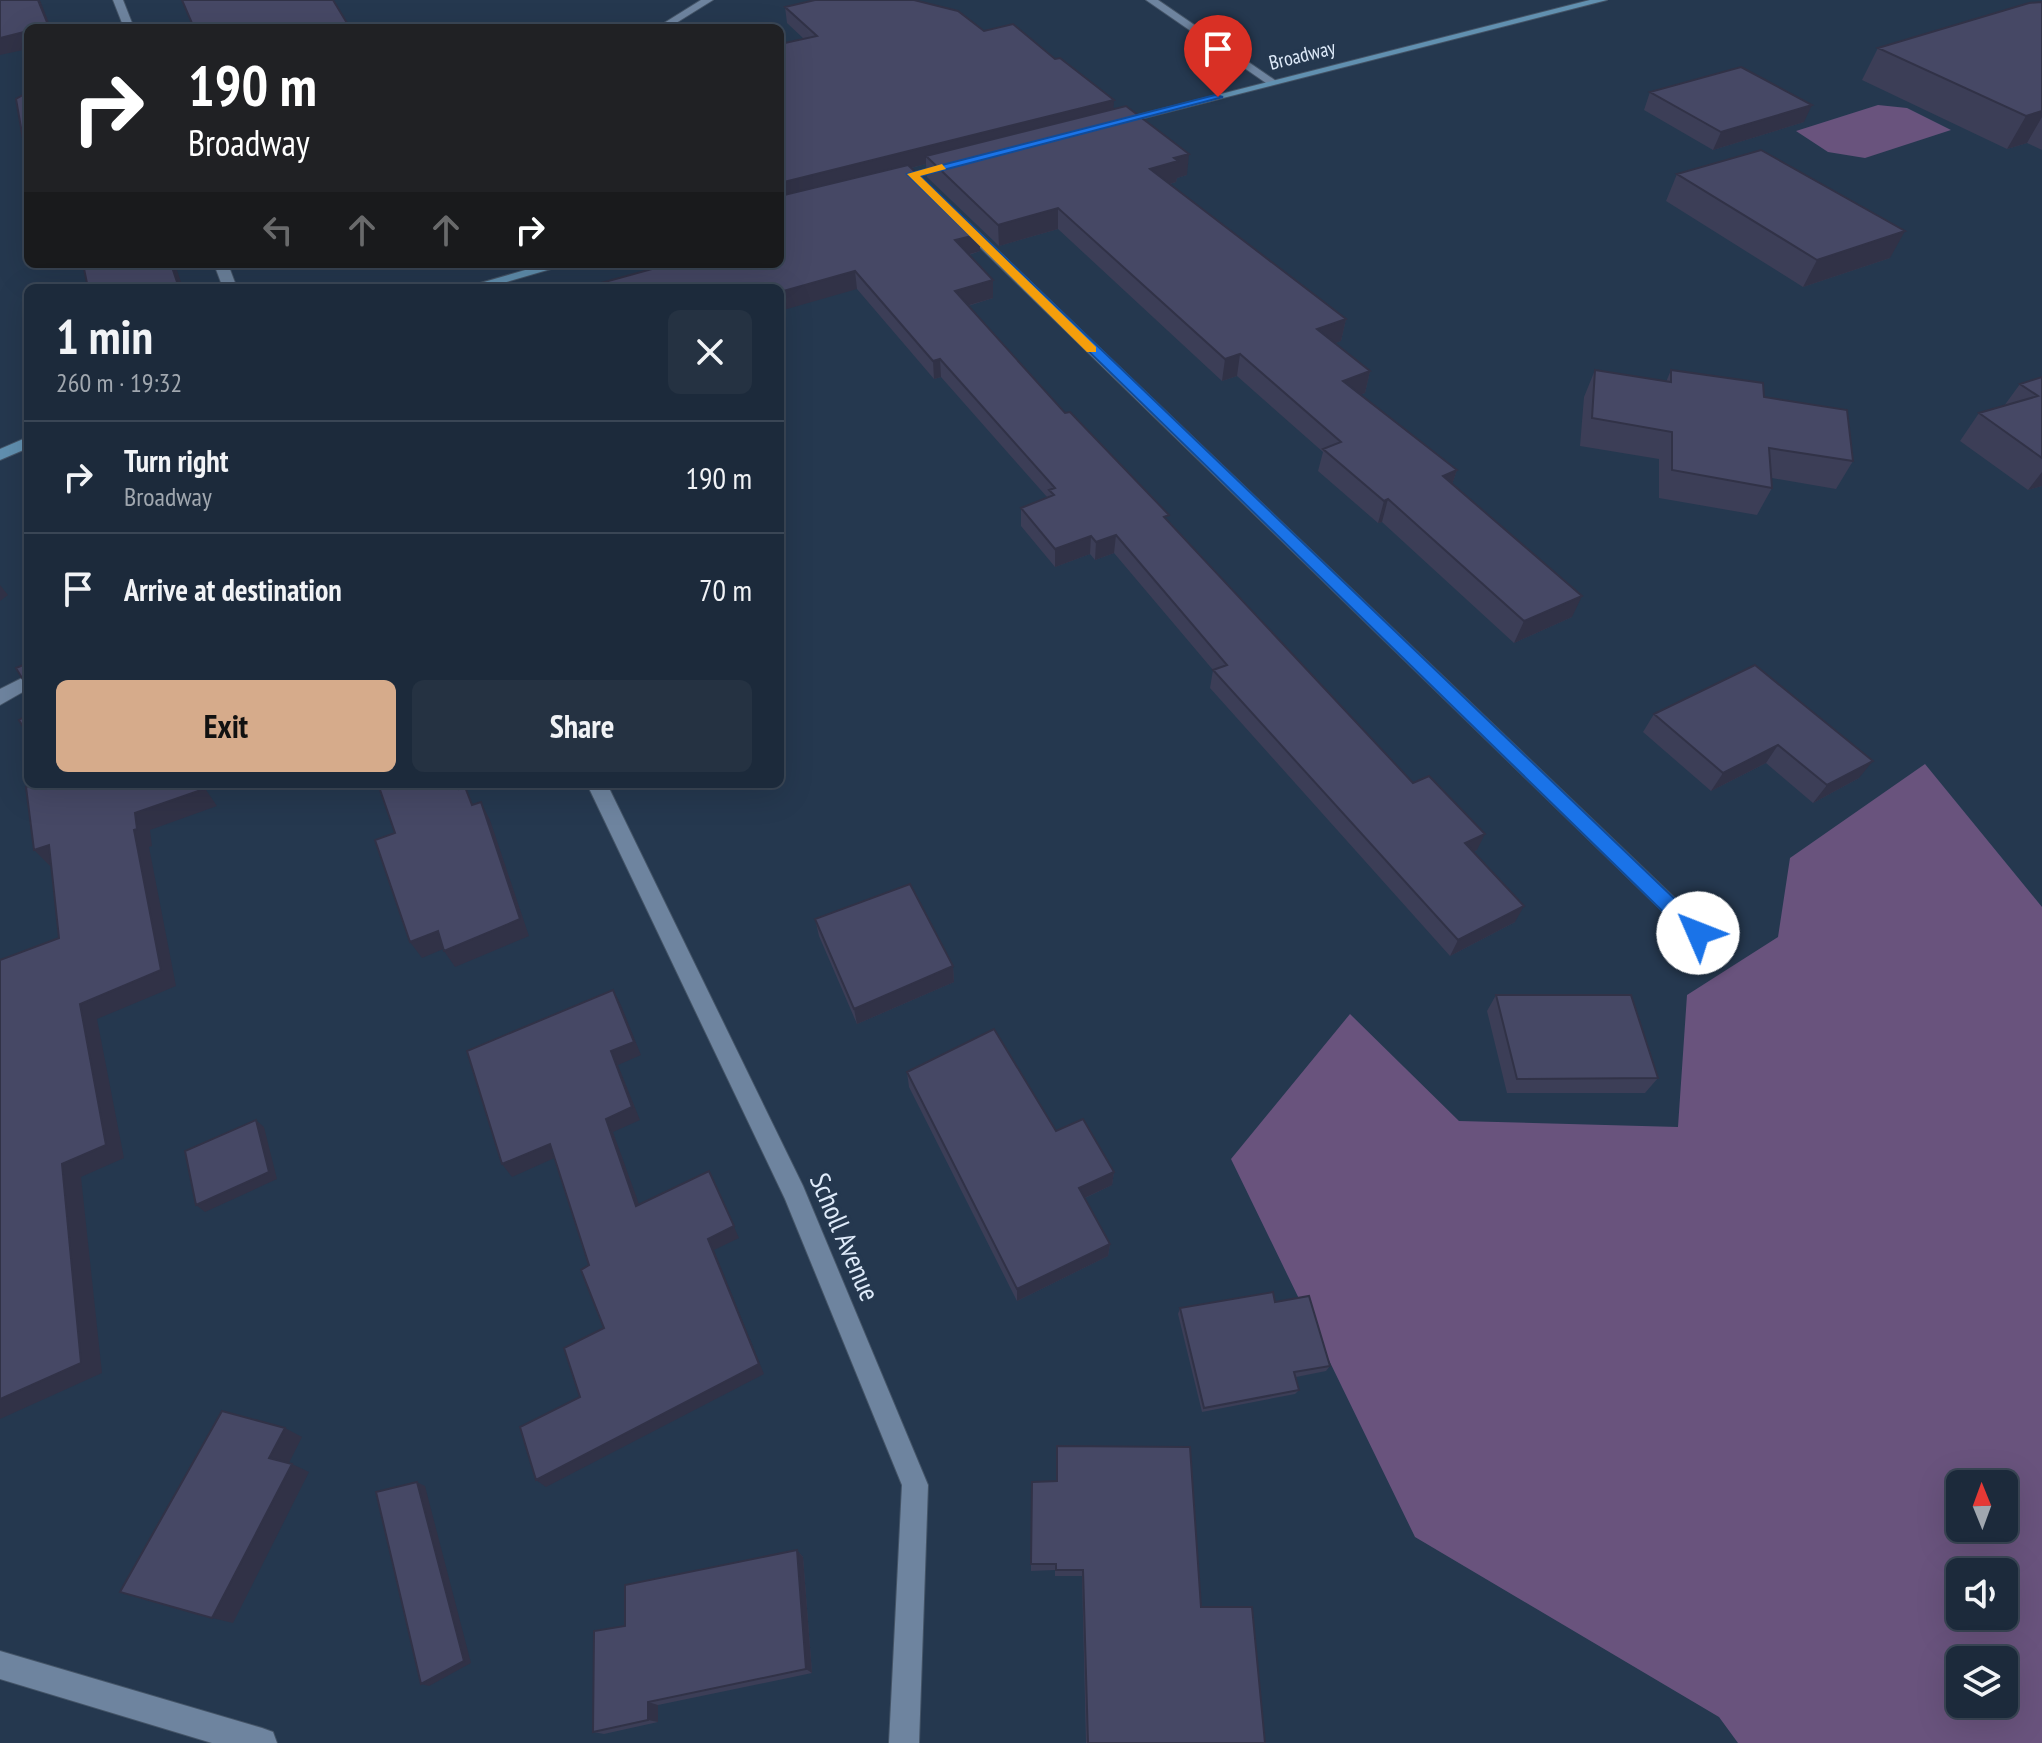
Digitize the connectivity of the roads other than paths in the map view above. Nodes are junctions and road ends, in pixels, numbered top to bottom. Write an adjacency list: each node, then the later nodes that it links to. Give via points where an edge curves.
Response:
1 (118, 0): 5 (street)
2 (708, 0): 6 (street)
3 (1151, 0): 7 (street)
4 (1602, 0): 7 (main road, Broadway)
5 (127, 24)
6 (668, 24)
7 (1273, 83): 8 (main road, Broadway)
8 (1094, 128)
9 (945, 207): 17 (street)
10 (546, 268): 11 (main road)
11 (485, 284)
12 (24, 444): 13 (main road)
13 (0, 455)
14 (24, 683): 15 (street)
15 (0, 698)
16 (599, 788): 20 (street, Scholl Avenue, via 795,1194 915,1485)
17 (1698, 933)
18 (0, 1665): 19 (street)
19 (262, 1743)
20 (904, 1743)

